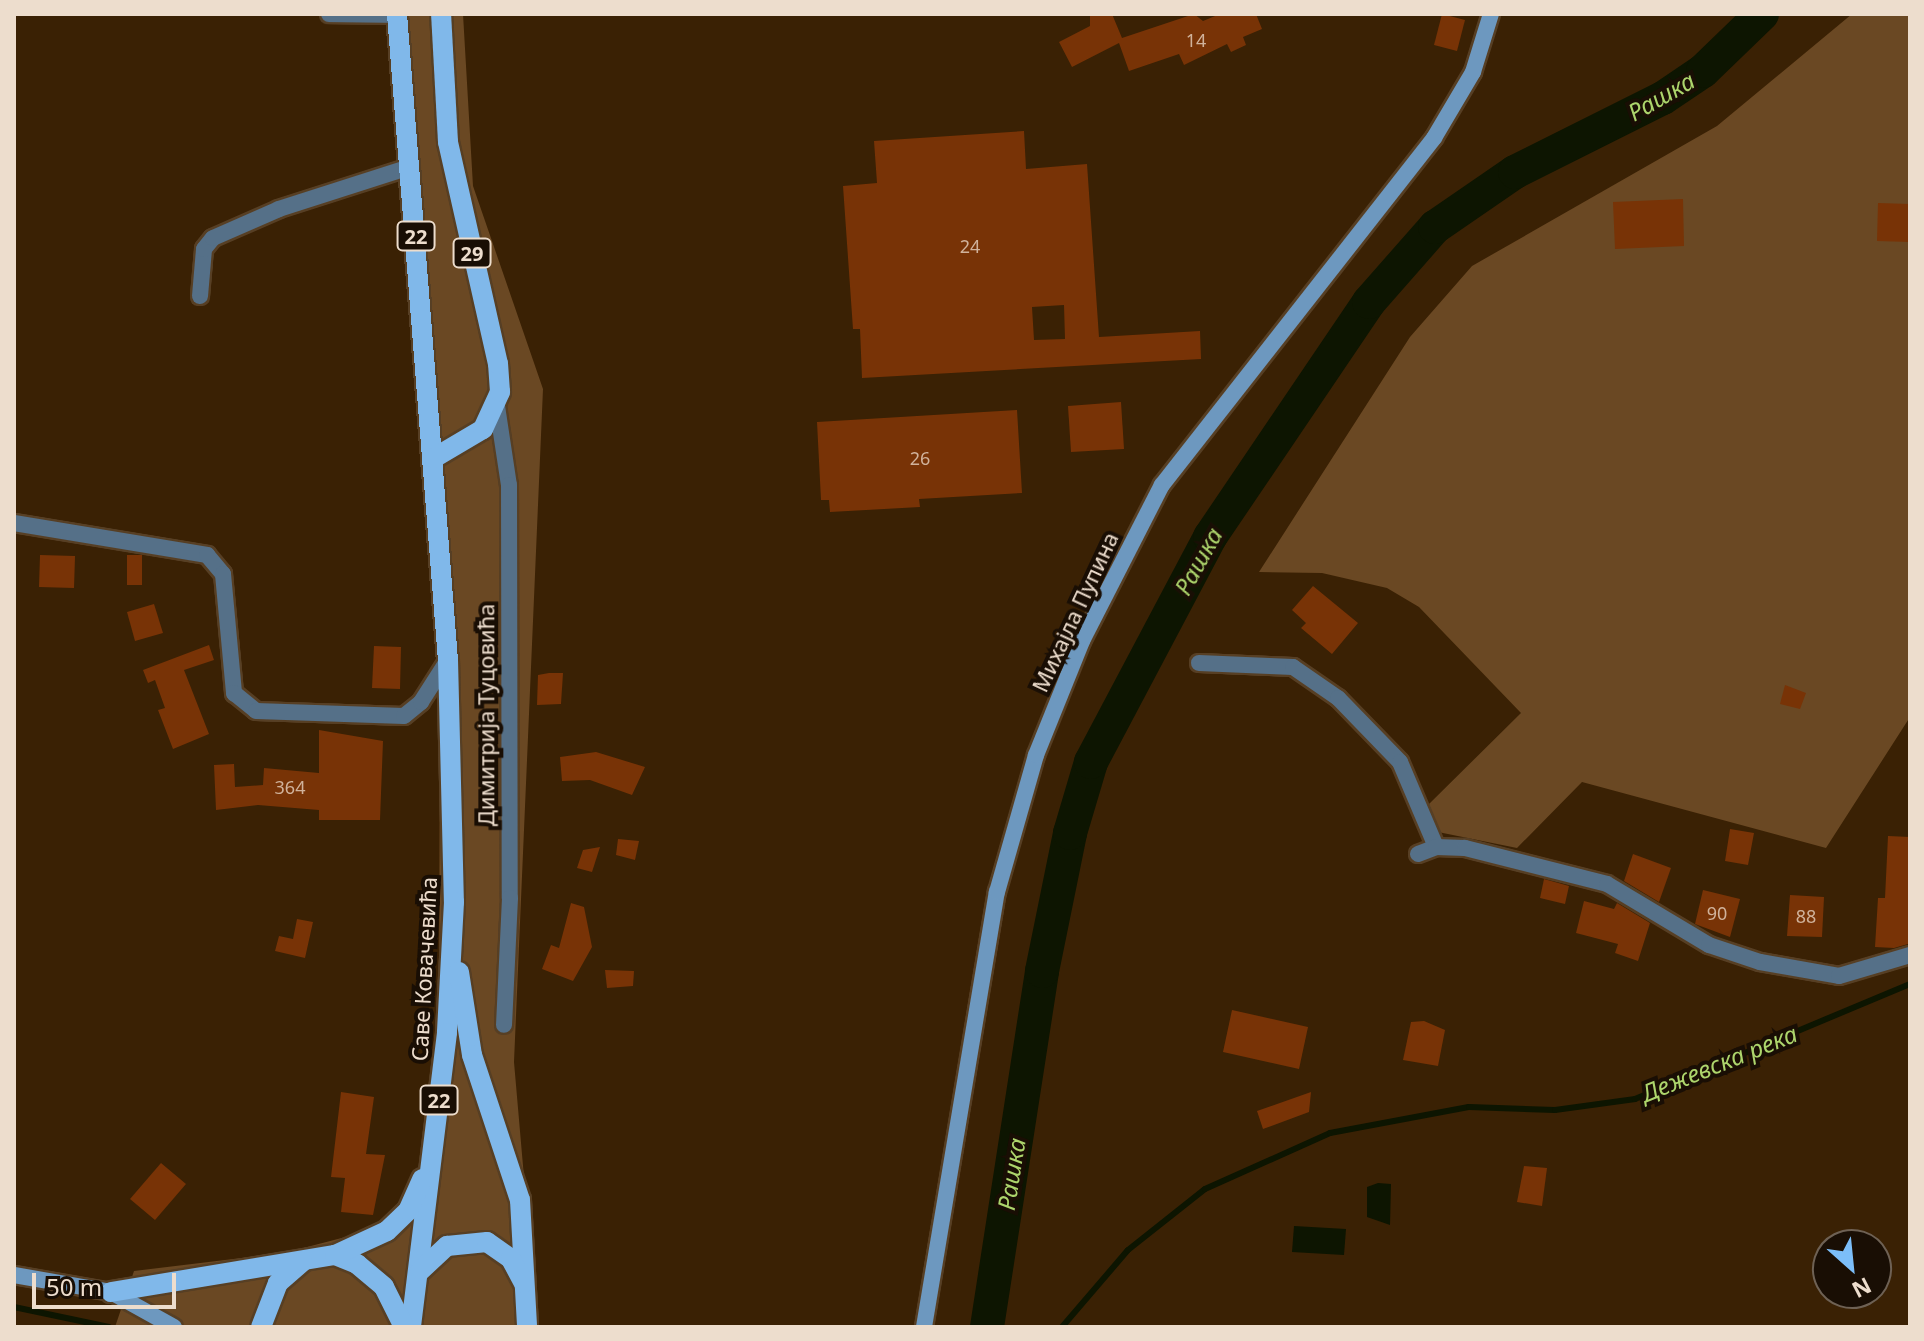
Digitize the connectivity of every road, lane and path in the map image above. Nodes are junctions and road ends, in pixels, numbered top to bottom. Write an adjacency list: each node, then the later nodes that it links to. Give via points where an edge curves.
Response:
1 (329, 14): 4 (street, Саве Ковачевића)
2 (441, 14): 7 (main road, Димитрија Туцовића / 29, via 448,142 498,364)
3 (1491, 14): 29 (street, Михајла Пупина, via 1473,72 1434,138 1162,485 1082,641 1036,755 997,892)
4 (397, 15): 5 (main road, Саве Ковачевића / 22)
5 (410, 167): 6 (street, via 279,209 213,238 204,249); 8 (main road, Саве Ковачевића / 22)
6 (200, 296)
7 (497, 406): 8 (main road, via 473,438); 16 (street, Димитрија Туцовића, via 509,485 510,898)
8 (434, 458): 10 (main road, Саве Ковачевића / 22)
9 (14, 523): 10 (street, via 207,555 223,574 234,693 256,711 404,716 421,702)
10 (448, 660): 14 (main road, Саве Ковачевића / 22)
11 (1199, 663): 12 (street, via 1293,667 1338,698 1400,762)
12 (1436, 847): 13 (street); 15 (street, via 1465,848 1607,884 1709,945 1760,962 1839,976)
13 (1418, 854)
14 (453, 929): 17 (main road, Саве Ковачевића / 22); 22 (main road, via 472,1055 520,1200)
15 (1910, 955)
16 (504, 1025)
17 (435, 1137): 18 (main road, via 408,1211 374,1239); 20 (main road, Саве Ковачевића / 22)
18 (335, 1255): 19 (main road); 26 (main road, via 357,1264 384,1287)
19 (302, 1262): 23 (main road); 25 (main road, via 278,1283)
20 (420, 1271): 22 (main road, via 447,1246 487,1242 511,1259); 27 (main road, Саве Ковачевића / 22)
21 (14, 1275): 23 (street)
22 (528, 1291): 28 (main road)
23 (111, 1292): 24 (street)
24 (174, 1327)
25 (261, 1327)
26 (404, 1327)
27 (411, 1327)
28 (527, 1327)
29 (924, 1327)

